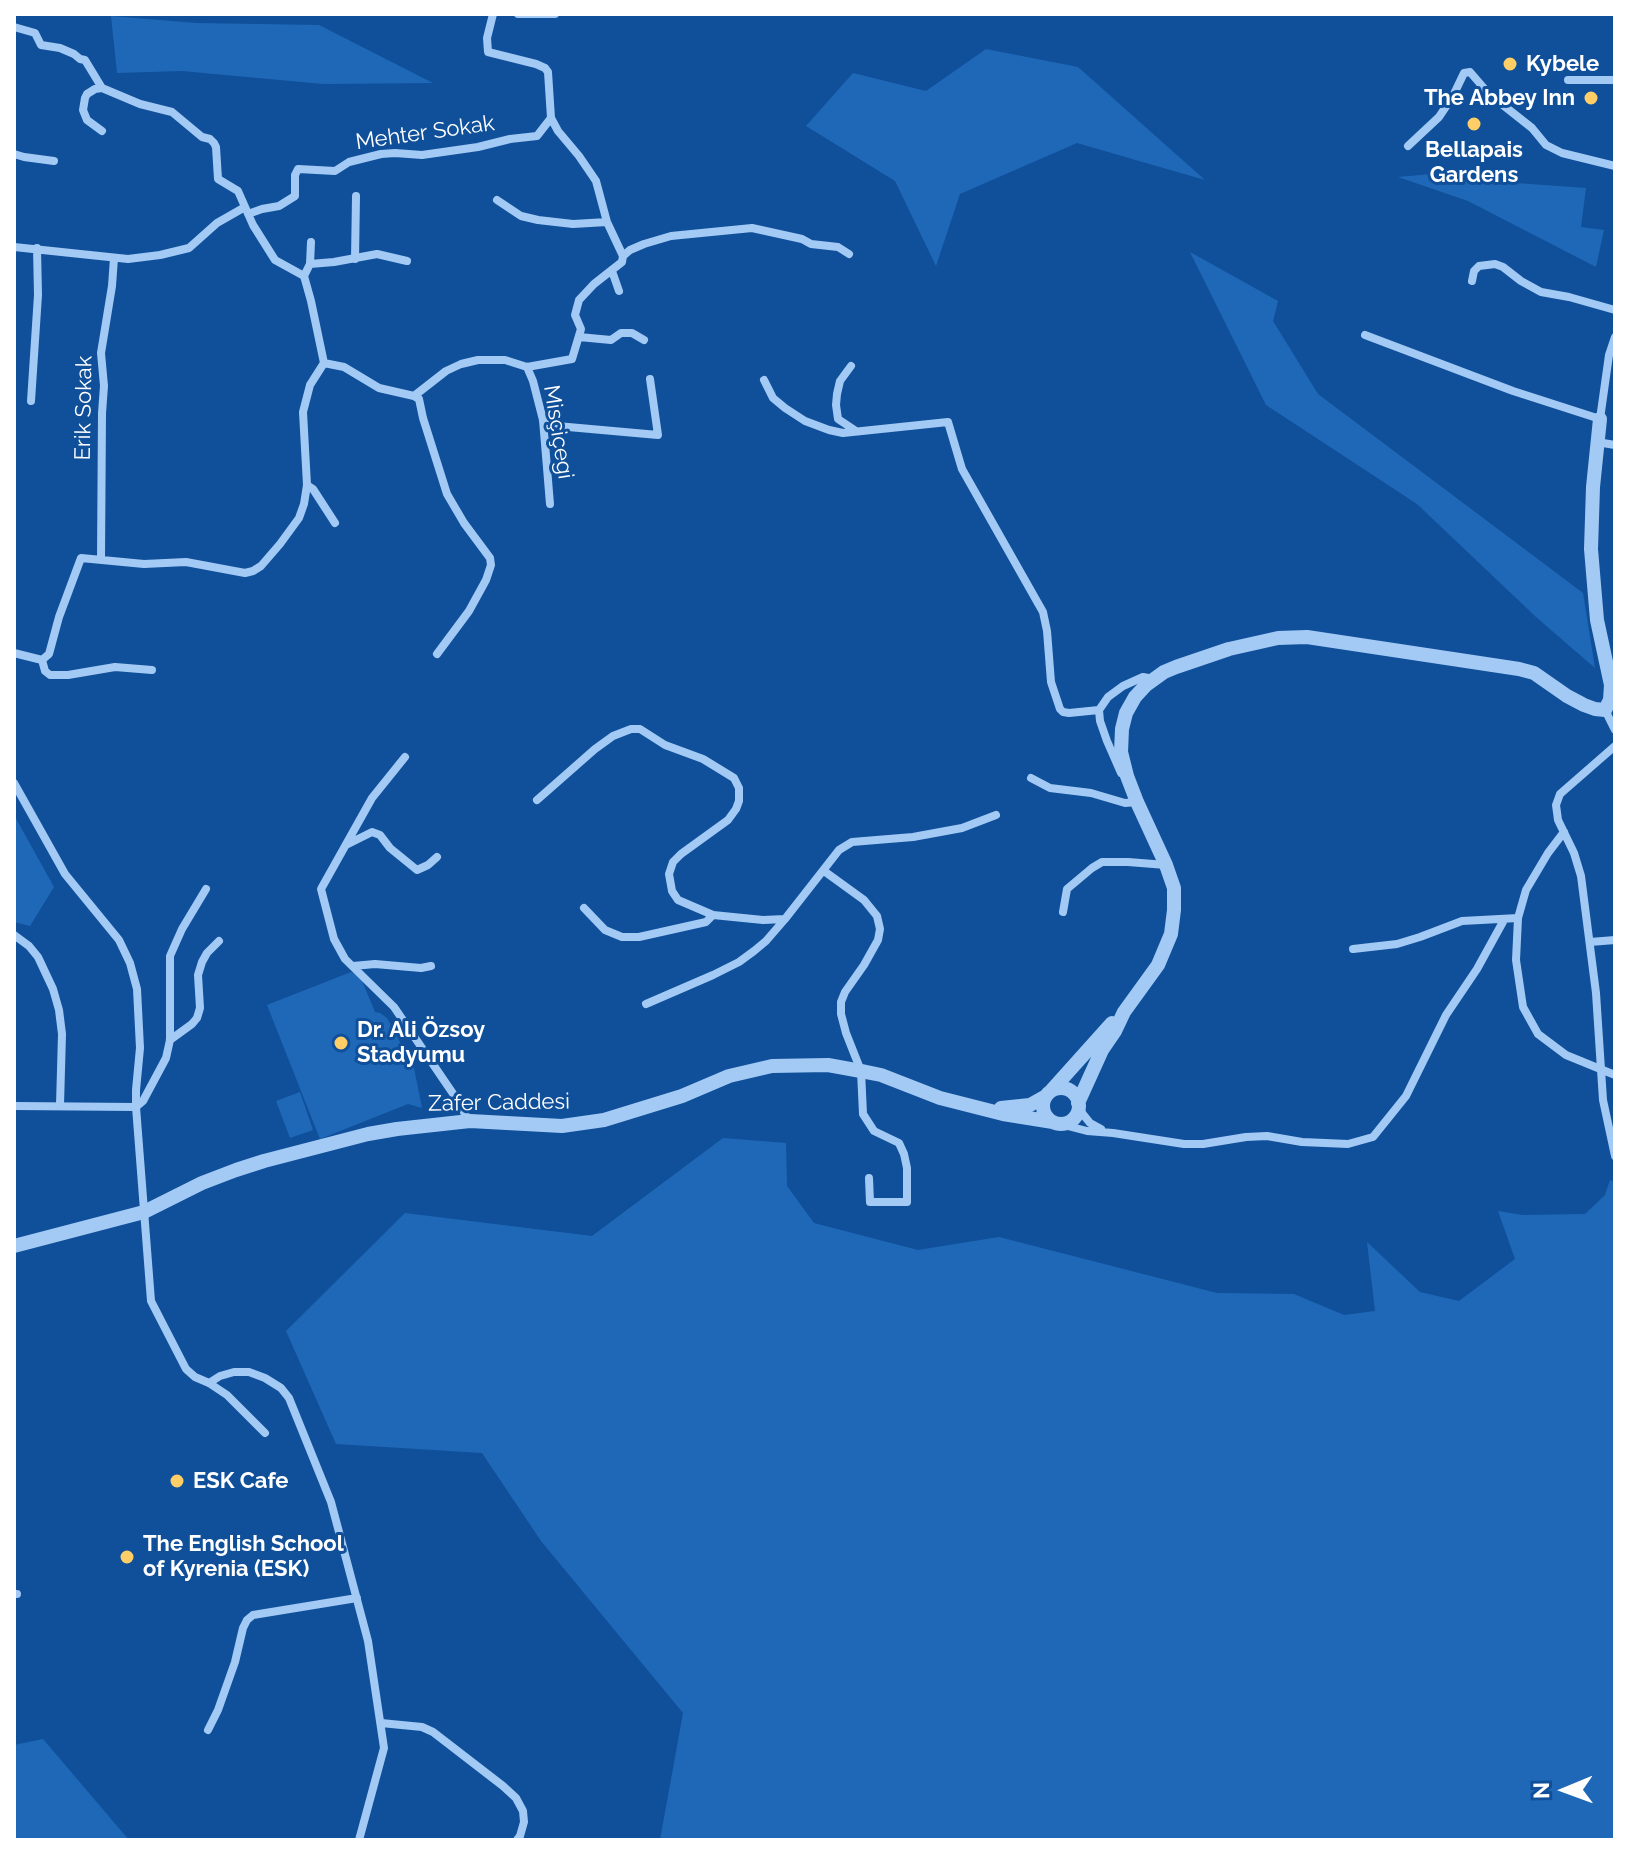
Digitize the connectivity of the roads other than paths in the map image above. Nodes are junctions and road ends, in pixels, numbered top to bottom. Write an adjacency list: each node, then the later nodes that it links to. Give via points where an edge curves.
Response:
1 (493, 14): 8 (street, via 488,52 545,68)
2 (518, 14): 3 (street)
3 (555, 14)
4 (14, 27): 7 (street, via 35,33 41,45 85,60)
5 (1568, 80): 6 (street)
6 (1615, 80)
7 (102, 88): 9 (street, via 87,94 83,110); 16 (street, via 172,112 210,139 216,147 218,179 238,191)
8 (551, 118): 16 (street, Mehter Sokak, via 537,136 422,155 381,154 335,171 298,169 295,196 279,206); 17 (street, via 596,181)
9 (102, 131)
10 (1408, 146): 13 (street, via 1439,117 1464,73 1470,72 1546,145)
11 (14, 154): 12 (street)
12 (54, 161)
13 (1615, 166)
14 (356, 196): 24 (street)
15 (497, 200): 17 (street, via 530,219)
16 (246, 210): 23 (street, via 217,223 189,248); 28 (street, via 275,260)
17 (607, 222): 22 (street)
18 (311, 242): 26 (street)
19 (14, 247): 20 (street)
20 (37, 248): 23 (street); 42 (street)
21 (849, 254): 22 (street, via 752,228 671,236)
22 (623, 256): 27 (street)
23 (114, 258): 51 (street, Erik Sokak, via 101,353)
24 (355, 259): 25 (street, via 377,254); 26 (street)
25 (407, 261)
26 (310, 264): 28 (street)
27 (612, 271): 30 (street); 33 (street, via 579,300)
28 (304, 276): 36 (street)
29 (1472, 281): 31 (street, via 1479,266 1495,264 1541,292)
30 (619, 291)
31 (1615, 310)
32 (1365, 335): 43 (street)
33 (579, 337): 35 (street, via 611,340 632,333); 38 (street, via 572,359)
34 (1615, 337): 43 (street)
35 (644, 340)
36 (324, 359): 41 (street, via 379,388); 48 (street, via 303,412)
37 (851, 366): 45 (street, via 840,381 836,405 838,419)
38 (527, 367): 41 (street, via 505,360 461,364); 44 (street, Misçiçegi)
39 (650, 379): 44 (street, via 658,435 557,426)
40 (764, 380): 45 (street, via 773,398 805,421)
41 (414, 396): 53 (street, via 447,494 491,565 469,611)
42 (31, 401)
43 (1600, 419): 46 (street)
44 (543, 420): 49 (street, Misçiçegi)
45 (857, 432): 57 (street, via 948,422 962,469 1043,612 1051,682 1060,709)
46 (1597, 442): 47 (street); 58 (street, via 1591,549 1597,620 1611,685)
47 (1615, 445)
48 (307, 485): 50 (street); 51 (street, via 299,518 253,571)
49 (550, 504)
50 (335, 523)
51 (101, 559): 54 (street, via 81,558 49,654)
52 (14, 653): 54 (street)
53 (437, 654)
54 (42, 660): 55 (street, via 50,675 115,667)
55 (152, 670)
56 (1155, 679): 57 (street, via 1143,677 1123,686); 58 (street, via 1229,649 1307,637 1519,669 1584,705); 64 (street, via 1135,697 1122,729 1121,752)
57 (1099, 710): 64 (street, via 1110,749)
58 (1605, 710): 59 (street)
59 (1615, 730)
60 (1615, 746): 68 (street, via 1560,794 1556,805)
61 (405, 757): 69 (street, via 372,798)
62 (1031, 778): 66 (street, via 1050,788)
63 (14, 783): 97 (street, via 65,874 119,940 130,963 140,1018)
64 (1130, 784): 66 (street)
65 (537, 800): 76 (street, via 595,749 631,729 734,778 739,788 736,809 681,854 669,874 678,900)
66 (1137, 802): 71 (street)
67 (996, 815): 72 (street, via 962,828 852,842)
68 (1564, 832): 77 (street, via 1526,890); 83 (street, via 1581,876)
69 (345, 845): 70 (street, via 372,832 417,870); 85 (street, via 321,889 334,939)
70 (437, 857)
71 (1166, 865): 75 (street, via 1102,862 1067,889); 88 (street, via 1174,888 1171,934 1158,965)
72 (824, 871): 78 (street); 91 (street, via 864,900 880,929 841,1002)
73 (206, 889): 89 (street, via 170,956)
74 (584, 908): 76 (street, via 605,930 622,937 706,922)
75 (1063, 912)
76 (713, 915): 78 (street)
77 (1518, 918): 79 (street); 90 (street, via 1516,960 1523,1007 1538,1034 1566,1055)
78 (785, 919): 87 (street, via 739,962)
79 (1504, 920): 84 (street, via 1462,921 1397,944); 101 (street, Zafer Caddesi, via 1446,1015 1406,1096 1373,1137 1348,1144 1267,1136 1184,1144)
80 (14, 935): 94 (street, via 38,957 59,1010)
81 (1615, 940): 83 (street)
82 (219, 941): 89 (street, via 198,975 197,1018)
83 (1590, 942): 90 (street)
84 (1353, 949)
85 (353, 966): 86 (street); 99 (street, via 394,1007)
86 (431, 966)
87 (646, 1004)
88 (1124, 1012): 93 (street); 96 (street)
89 (170, 1040): 97 (street, via 166,1058)
90 (1600, 1069): 92 (street); 102 (street)
91 (861, 1071): 98 (street, Zafer Caddesi); 99 (street, Zafer Caddesi, via 828,1065 772,1066 604,1120 562,1126); 103 (street, via 863,1114 874,1131 899,1143 904,1154 907,1202 870,1202)
92 (1615, 1075)
93 (1048, 1093): 96 (street, via 1067,1089); 98 (street, Zafer Caddesi, via 1030,1105); 100 (street, via 1043,1110)
94 (60, 1105): 95 (street); 97 (street)
95 (14, 1106)
96 (1078, 1106): 100 (street, via 1073,1119); 101 (street, via 1090,1123)
97 (136, 1107): 104 (street)
98 (989, 1109): 100 (street, Zafer Caddesi)
99 (470, 1121): 104 (street, Zafer Caddesi, via 368,1134 264,1161 202,1183)
100 (1056, 1123): 101 (street, Zafer Caddesi)
101 (1113, 1133)
102 (1615, 1156)
103 (869, 1178)
104 (144, 1212): 105 (street, Zafer Caddesi); 106 (street, via 151,1301 186,1369)
105 (14, 1246)
106 (209, 1383): 107 (street); 108 (street, via 249,1372 281,1388 289,1398 331,1502)
107 (265, 1433)
108 (357, 1598): 109 (street); 110 (street, via 247,1620)
109 (381, 1723): 111 (street, via 384,1748); 112 (street, via 433,1732 503,1786 523,1811)
110 (208, 1730)
111 (359, 1840)
112 (517, 1840)

